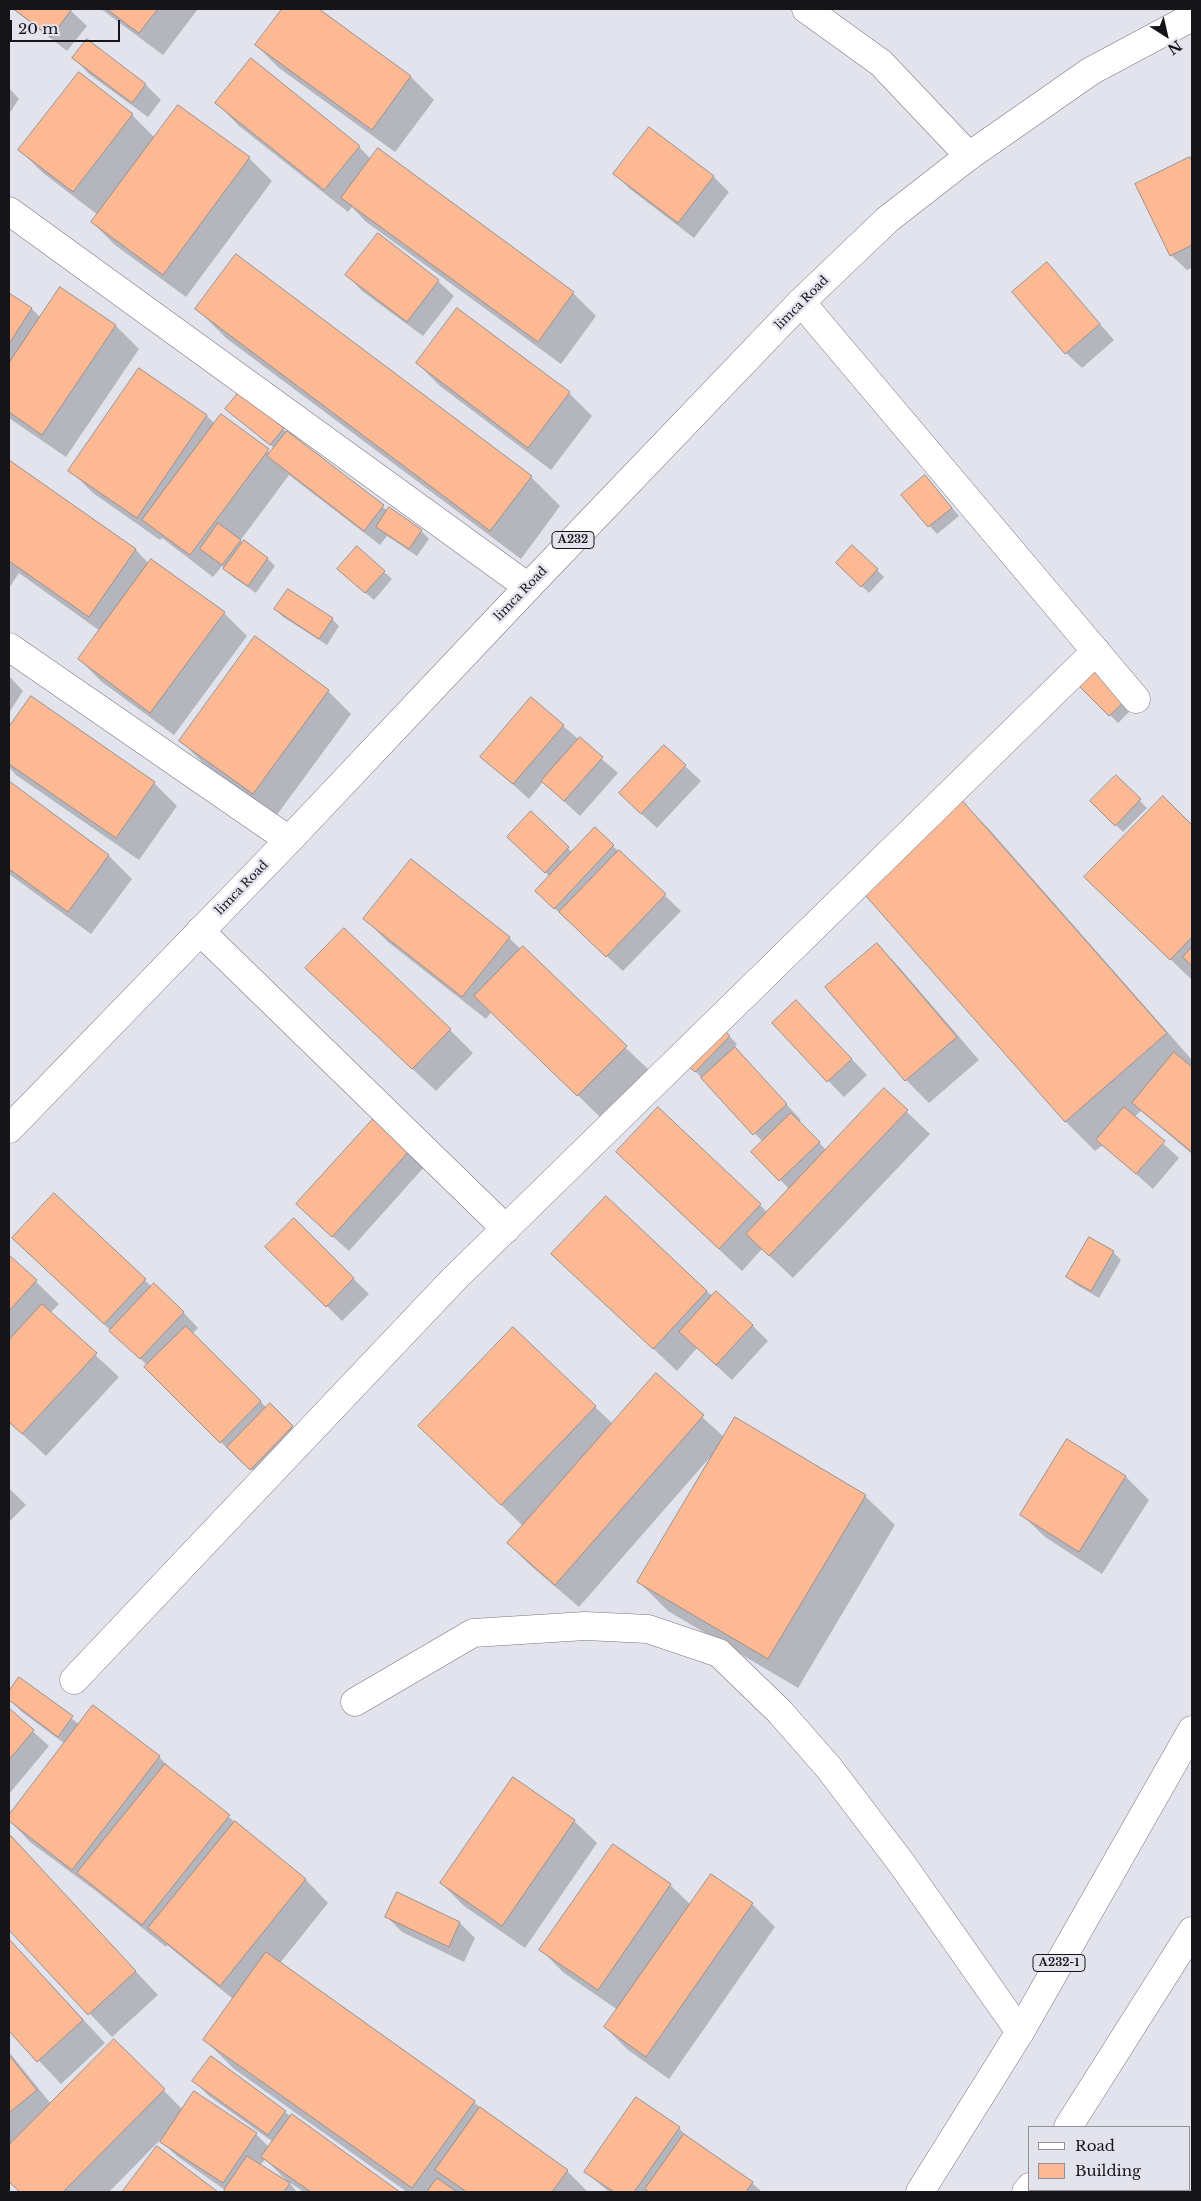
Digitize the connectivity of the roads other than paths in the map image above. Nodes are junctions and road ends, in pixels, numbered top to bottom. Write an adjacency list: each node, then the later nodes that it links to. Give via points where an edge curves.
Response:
1 (806, 9): 3 (main road, via 881,63)
2 (1192, 18): 3 (main road, limca Road / A232, via 1091,71)
3 (969, 156): 5 (main road, limca Road / A232, via 888,219)
4 (9, 211): 6 (main road)
5 (801, 302): 6 (main road, limca Road / A232); 8 (main road)
6 (528, 587): 10 (main road, limca Road / A232)
7 (9, 647): 10 (main road)
8 (1096, 651): 9 (main road); 13 (main road)
9 (1136, 699)
10 (289, 840): 11 (main road, limca Road / A232)
11 (200, 931): 12 (main road, limca Road / A232); 13 (main road)
12 (12, 1121)
13 (506, 1229): 14 (main road, via 454,1279)
14 (74, 1680)
15 (355, 1702): 18 (main road, via 473,1633 586,1626 648,1629 719,1654 780,1712 829,1768 902,1864)
16 (1192, 1730): 18 (main road, A232-1)
17 (1192, 1931): 19 (main road)
18 (1020, 2032): 20 (main road, A232-1)
19 (1069, 2126)
20 (920, 2192)

